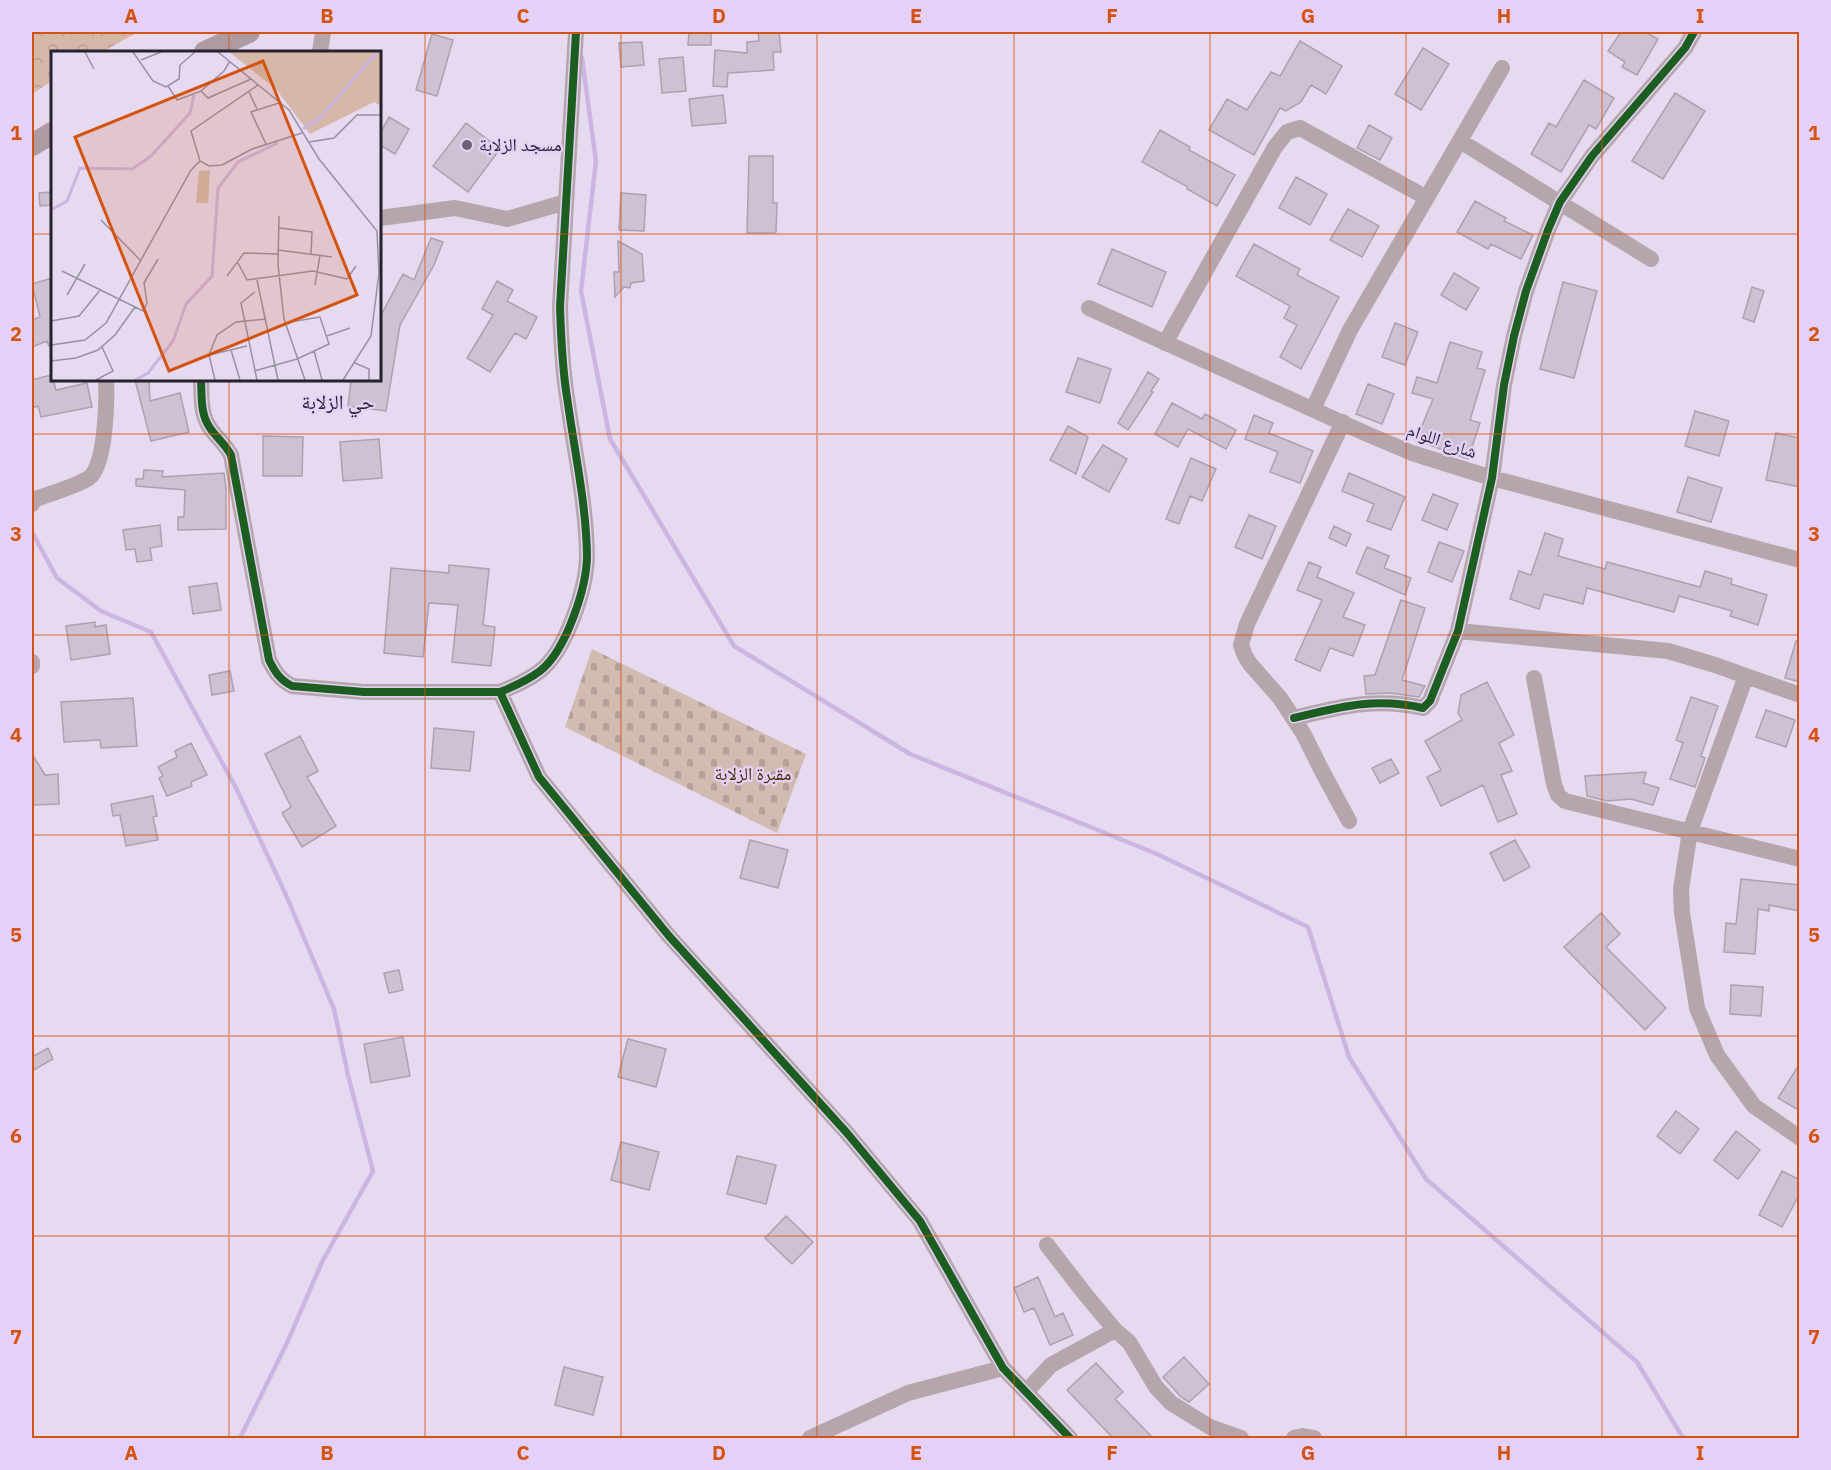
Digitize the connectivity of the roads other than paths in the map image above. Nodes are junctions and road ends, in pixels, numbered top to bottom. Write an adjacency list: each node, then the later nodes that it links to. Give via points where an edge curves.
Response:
1 (249, 32): 5 (main road)
2 (323, 32): 6 (street)
3 (576, 32): 12 (street)
4 (1694, 32): 13 (street, via 1685,48 1592,156)
5 (216, 50)
6 (320, 51)
7 (1503, 68): 9 (street)
8 (51, 134): 10 (main road)
9 (1460, 141): 11 (street); 13 (street)
10 (32, 145)
11 (1427, 198): 17 (street, via 1300,128 1287,132); 20 (street, via 1350,330)
12 (566, 202): 14 (street, via 507,219 455,208); 28 (street, via 561,346 587,556 584,584 561,643 542,669)
13 (1560, 202): 15 (street); 22 (street, via 1526,291 1514,336)
14 (381, 218)
15 (1650, 259)
16 (1089, 308): 17 (street, شارع اللوام)
17 (1165, 344): 20 (street, شارع اللوام)
18 (106, 381): 23 (street, via 107,403 97,468 89,477)
19 (201, 381): 28 (street, via 204,416 231,455 269,660 284,683 364,692)
20 (1313, 409): 21 (street, شارع اللوام)
21 (1343, 422): 22 (street, شارع اللوام, via 1412,453); 30 (street, via 1247,624 1241,645 1250,664)
22 (1492, 478): 24 (street, شارع اللوام); 25 (street)
23 (32, 500)
24 (1800, 560)
25 (1458, 631): 26 (street, via 1668,651); 30 (street, via 1426,707 1388,702 1354,704)
26 (1746, 676): 29 (street); 32 (street)
27 (1534, 678): 32 (street, via 1558,795 1572,804)
28 (500, 692): 37 (street, via 539,777 669,936 848,1133 920,1221)
29 (1800, 695)
30 (1293, 718): 31 (street)
31 (1349, 821)
32 (1690, 831): 33 (street); 34 (street, via 1681,889 1696,1008 1717,1055 1754,1106)
33 (1800, 858)
34 (1800, 1138)
35 (1047, 1245): 36 (street)
36 (1115, 1330): 38 (street, via 1052,1365); 41 (street, via 1129,1342 1156,1387 1171,1403 1210,1427)
37 (1002, 1368): 38 (street); 39 (street, via 908,1393)
38 (1026, 1392): 40 (street)
39 (810, 1438)
40 (1070, 1438)
41 (1240, 1438)
42 (1294, 1438): 43 (street)
43 (1314, 1438)

